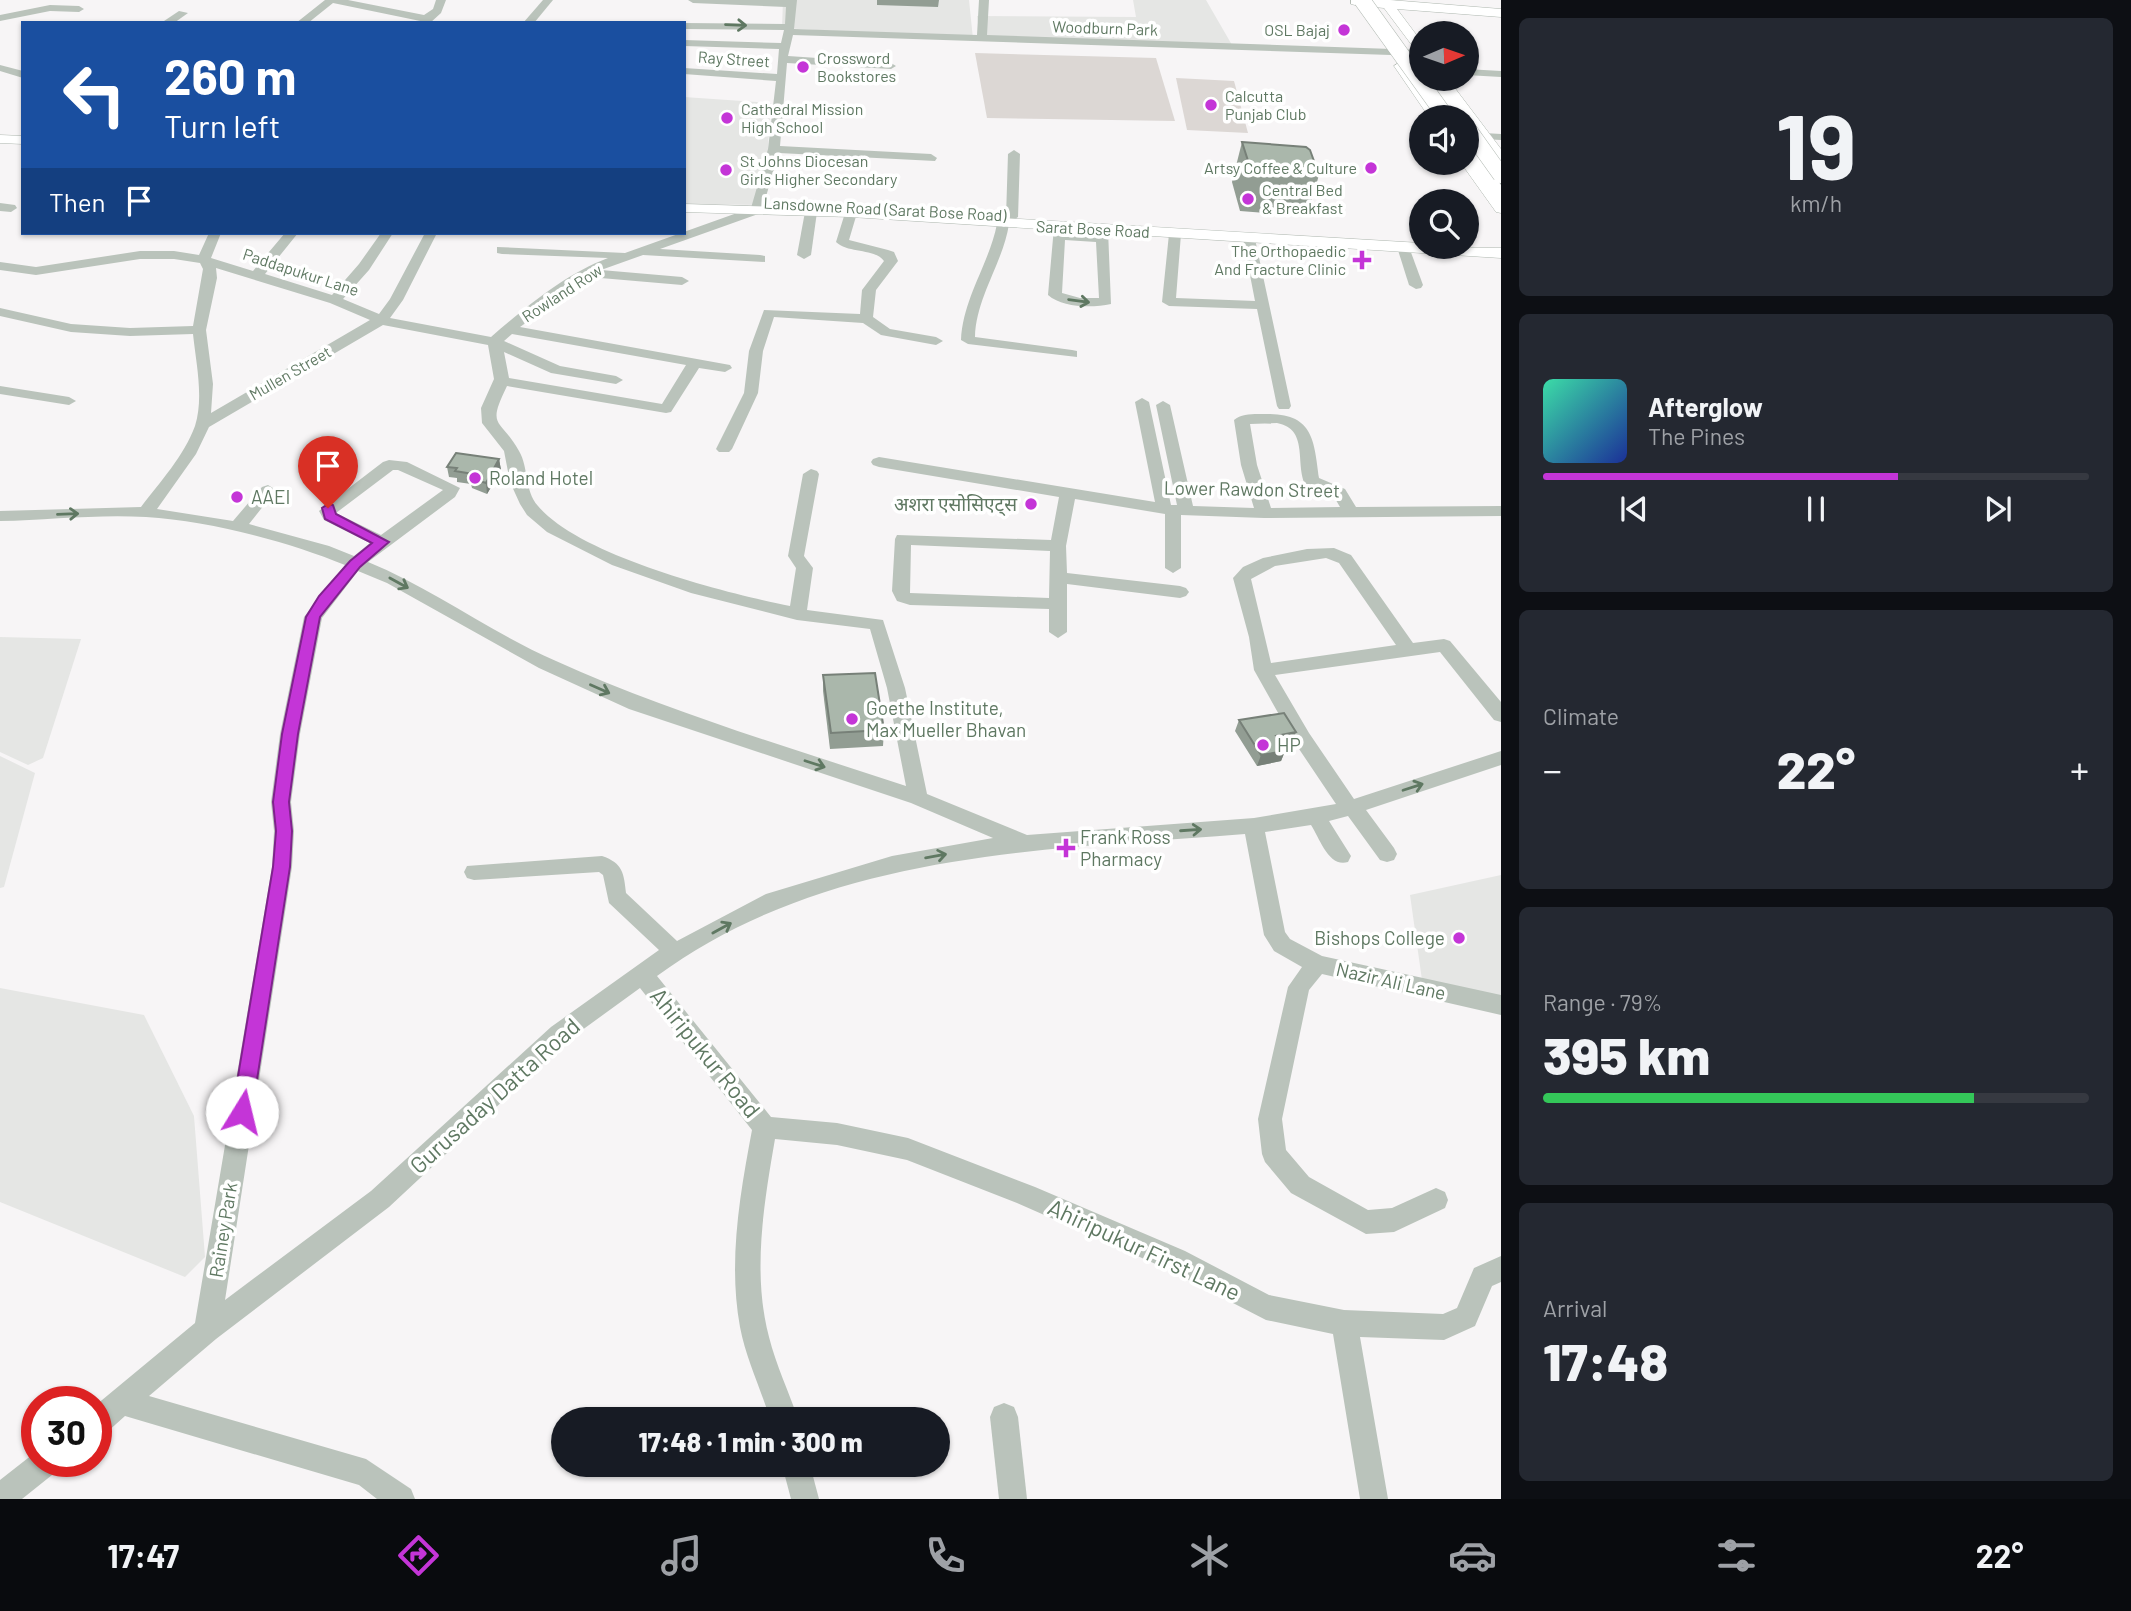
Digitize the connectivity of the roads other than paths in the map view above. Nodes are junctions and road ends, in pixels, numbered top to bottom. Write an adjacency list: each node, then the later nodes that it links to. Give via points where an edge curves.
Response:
1 (41, 0): 11 (street)
2 (332, 0): 15 (street); 18 (street)
3 (441, 0): 15 (street, via 441,14)
4 (548, 0): 19 (street)
5 (693, 0): 9 (street)
6 (984, 0): 23 (street)
7 (1357, 1): 8 (main road); 28 (main road); 39 (highway, bridge)
8 (1382, 1): 10 (main road); 22 (main road); 25 (highway)
9 (791, 2): 21 (street)
10 (1458, 5): 13 (main road)
11 (50, 8): 14 (street); 16 (street, via 83,7)
12 (183, 13): 17 (street)
13 (1501, 13)
14 (0, 18)
15 (425, 20)
16 (70, 21)
17 (169, 21)
18 (304, 21)
19 (530, 21)
20 (686, 26): 21 (street, Woodburn Park, one-way to 21)
21 (789, 29): 23 (street, Woodburn Park); 26 (street)
22 (1409, 36)
23 (982, 40): 28 (street, Woodburn Park)
24 (686, 43): 26 (street)
25 (1409, 45)
26 (785, 46): 29 (street)
27 (1409, 51): 28 (street, Woodburn Park)
28 (1390, 52): 38 (main road)
29 (782, 60): 30 (street); 36 (street)
30 (891, 66)
31 (0, 68): 32 (street)
32 (20, 70)
33 (686, 71): 36 (street, Ray Street)
34 (1479, 73): 35 (street)
35 (1501, 74)
36 (782, 78): 48 (street)
37 (1451, 91): 43 (main road)
38 (1428, 105)
39 (1437, 105)
40 (0, 130): 41 (main road)
41 (21, 131)
42 (1479, 136): 43 (street)
43 (1484, 136): 44 (street); 51 (main road)
44 (1501, 137)
45 (0, 139): 46 (main road)
46 (21, 140)
47 (1479, 145): 54 (highway, bridge)
48 (774, 149): 50 (street); 57 (street)
49 (1014, 154): 62 (street)
50 (931, 158)
51 (1501, 159)
52 (1479, 166): 55 (highway)
53 (1477, 175): 59 (main road)
54 (1501, 176)
55 (1501, 197)
56 (686, 200): 57 (main road, Lansdowne Road (Sarat Bose Road))
57 (758, 206): 58 (main road, Sarat Bose Road); 60 (main road, Sarat Bose Road); 62 (main road, Lansdowne Road (Sarat Bose Road), via 826,204); 64 (street, Rowland Row)
58 (686, 208)
59 (1501, 209)
60 (811, 212): 61 (main road, Sarat Bose Road); 80 (street)
61 (851, 213): 62 (main road, Sarat Bose Road); 91 (street, via 842,242 882,251 891,261 869,290)
62 (1007, 220): 63 (main road, Sarat Bose Road); 73 (main road, Lansdowne Road (Sarat Bose Road)); 97 (street, via 974,299 968,340)
63 (1060, 232): 65 (main road, Sarat Bose Road); 65 (street, one-way to 65, via 1055,295 1089,303 1106,301)
64 (686, 234)
65 (1102, 234): 66 (main road, Sarat Bose Road)
66 (1175, 234): 72 (main road, Sarat Bose Road); 89 (street, via 1169,302)
67 (214, 235): 82 (street)
68 (290, 235): 85 (street)
69 (386, 235): 88 (street)
70 (430, 235): 92 (street, Mullen Street)
71 (684, 235): 79 (street, Rowland Row)
72 (1249, 239): 76 (main road, Sarat Bose Road); 89 (street)
73 (1409, 240)
74 (1479, 243): 75 (main road)
75 (1501, 244)
76 (1403, 247): 78 (main road, Sarat Bose Road); 87 (street)
77 (502, 250): 79 (street)
78 (1501, 253)
79 (635, 254): 81 (street); 84 (street, Rowland Row)
80 (804, 255)
81 (760, 259)
82 (204, 260): 83 (street, Paddapukur Lane, via 140,255 36,271); 85 (street, Paddapukur Lane); 94 (street, via 210,278)
83 (0, 266)
84 (587, 273): 86 (street); 93 (street, Rowland Row)
85 (257, 275): 88 (street, Paddapukur Lane)
86 (682, 281)
87 (1416, 285)
88 (335, 300): 92 (street, Paddapukur Lane)
89 (1261, 305): 106 (street)
90 (0, 312): 94 (street, via 71,328)
91 (866, 318): 95 (street, via 886,332); 108 (street, via 769,313 751,393)
92 (381, 320): 96 (street, Paddapukur Lane); 107 (street, Mullen Street)
93 (510, 329): 96 (street, Rowland Row); 98 (street)
94 (199, 330): 107 (street, via 206,384)
95 (936, 341)
96 (494, 342): 100 (street, Paddapukur Lane, via 556,370); 101 (street)
97 (1072, 354)
98 (695, 362): 99 (street); 101 (street, via 666,409)
99 (725, 368)
100 (616, 380)
101 (502, 381): 127 (street, via 488,418 514,457 517,478 542,521 578,544 632,566)
102 (0, 390): 103 (street)
103 (69, 401)
104 (1142, 402): 113 (street)
105 (1163, 404): 113 (street)
106 (1284, 406)
107 (203, 424): 115 (street, via 188,454)
108 (724, 449)
109 (880, 461): 112 (street, Lower Rawdon Street)
110 (811, 474): 127 (street, via 796,556 805,568)
111 (268, 490): 119 (street)
112 (1068, 493): 113 (street, Lower Rawdon Street); 121 (street)
113 (1174, 510): 116 (street, Lower Rawdon Street); 123 (street)
114 (1501, 511): 117 (street, Lower Rawdon Street)
115 (146, 512): 118 (street, one-way to 115); 119 (street)
116 (1265, 513): 117 (street, Lower Rawdon Street); 117 (street, via 1249,465 1242,420 1272,418 1293,423 1304,433 1311,481 1339,492)
117 (1351, 513)
118 (0, 516)
119 (238, 526): 122 (street)
120 (382, 542): 120 (street, Rainey Park, via 449,494 452,488 401,465 389,465 328,508 330,516); 122 (street, Rainey Park)
121 (1058, 546): 124 (street); 126 (street, via 903,539 901,591 910,599)
122 (355, 564): 133 (street, one-way to 133, via 393,579 545,664 636,704); 149 (street, Rainey Park, via 318,608 308,637 281,802 282,867)
123 (1173, 568)
124 (1060, 578): 125 (street); 126 (street)
125 (1180, 592)
126 (1059, 604): 128 (street)
127 (797, 614): 133 (street, via 877,624 896,682)
128 (1058, 632)
129 (1409, 651): 130 (street); 130 (street, via 1345,559 1328,552 1271,562 1244,573); 131 (street, via 1444,645)
130 (1263, 670): 134 (street, via 1302,738)
131 (1501, 715)
132 (1501, 758): 134 (street, Gurusaday Datta Road, one-way to 132)
133 (918, 798): 137 (street)
134 (1351, 808): 135 (street, Gurusaday Datta Road); 138 (street)
135 (1316, 817): 136 (street, Gurusaday Datta Road); 139 (street)
136 (1254, 826): 137 (street, Gurusaday Datta Road, one-way to 136); 142 (street, Nazir Ali Lane, via 1275,935 1282,945)
137 (1025, 842): 141 (street, Gurusaday Datta Road, one-way to 137, via 766,904 879,867)
138 (1387, 854)
139 (1341, 856)
140 (474, 872): 141 (street, via 602,864 613,872 615,897)
141 (676, 953): 143 (street, Gurusaday Datta Road)
142 (1317, 964): 144 (street, Nazir Ali Lane); 146 (street, via 1299,987 1270,1119 1274,1154 1300,1185 1366,1222 1394,1220)
143 (643, 975): 145 (street, Ahiripukur Road); 149 (street, Gurusaday Datta Road, via 559,1034 380,1199)
144 (1501, 1005)
145 (765, 1127): 148 (street, Ahiripukur First Lane, via 837,1134 908,1149 1176,1260 1266,1307); 151 (street, Ahiripukur Road, via 752,1198 748,1258 753,1327)
146 (1436, 1200)
147 (1501, 1269): 148 (street, Ahiripukur First Lane, via 1483,1277 1466,1317 1444,1327)
148 (1344, 1323): 160 (street)
149 (207, 1330): 150 (street, Gurusaday Datta Road)
150 (123, 1402): 152 (street, Gurusaday Datta Road); 157 (street, via 366,1473)
151 (780, 1407)
152 (112, 1411)
153 (1004, 1417): 159 (street)
154 (27, 1477): 156 (street)
155 (799, 1477): 158 (street)
156 (0, 1498)
157 (401, 1499)
158 (805, 1499)
159 (1013, 1499)
160 (1374, 1499)

